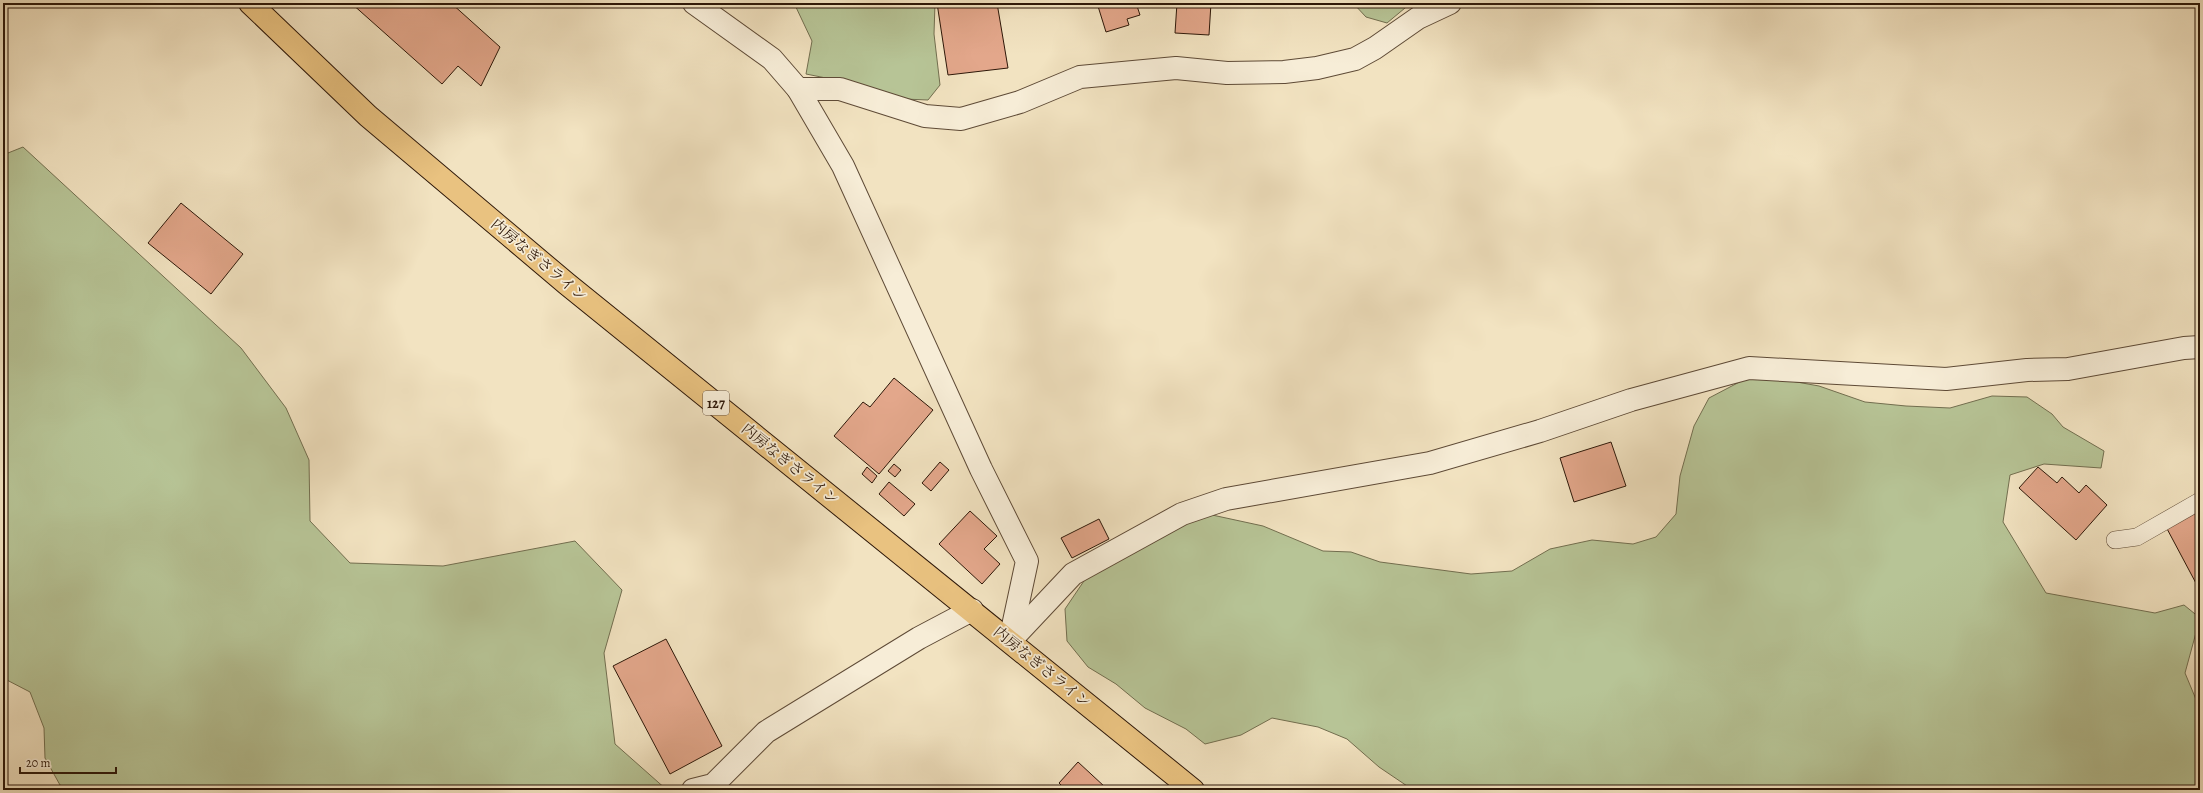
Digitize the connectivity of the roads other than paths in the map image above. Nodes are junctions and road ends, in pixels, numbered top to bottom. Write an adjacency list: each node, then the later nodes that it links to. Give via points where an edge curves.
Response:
1 (250, 3): 8 (highway, 内房なぎさライン / 127, via 368,116 567,284)
2 (694, 3): 4 (street, via 772,59)
3 (1450, 3): 4 (street, via 1418,18 1355,59 1317,68 1284,72 1228,73 1176,68 1080,77 1020,102 961,119 925,116 840,89)
4 (798, 89): 9 (street, via 843,166 981,469 1027,561)
5 (2200, 347): 9 (street, via 2068,369 2027,370 1946,379 1749,368 1631,400 1540,431 1430,463 1226,499 1182,514 1073,574)
6 (2200, 501): 7 (lane, via 2137,537)
7 (2115, 540)
8 (972, 610): 9 (highway, 内房なぎさライン / 127); 10 (street, via 919,638 766,732 713,786)
9 (1010, 641): 11 (highway, 内房なぎさライン / 127)
10 (693, 790)
11 (1193, 790)

